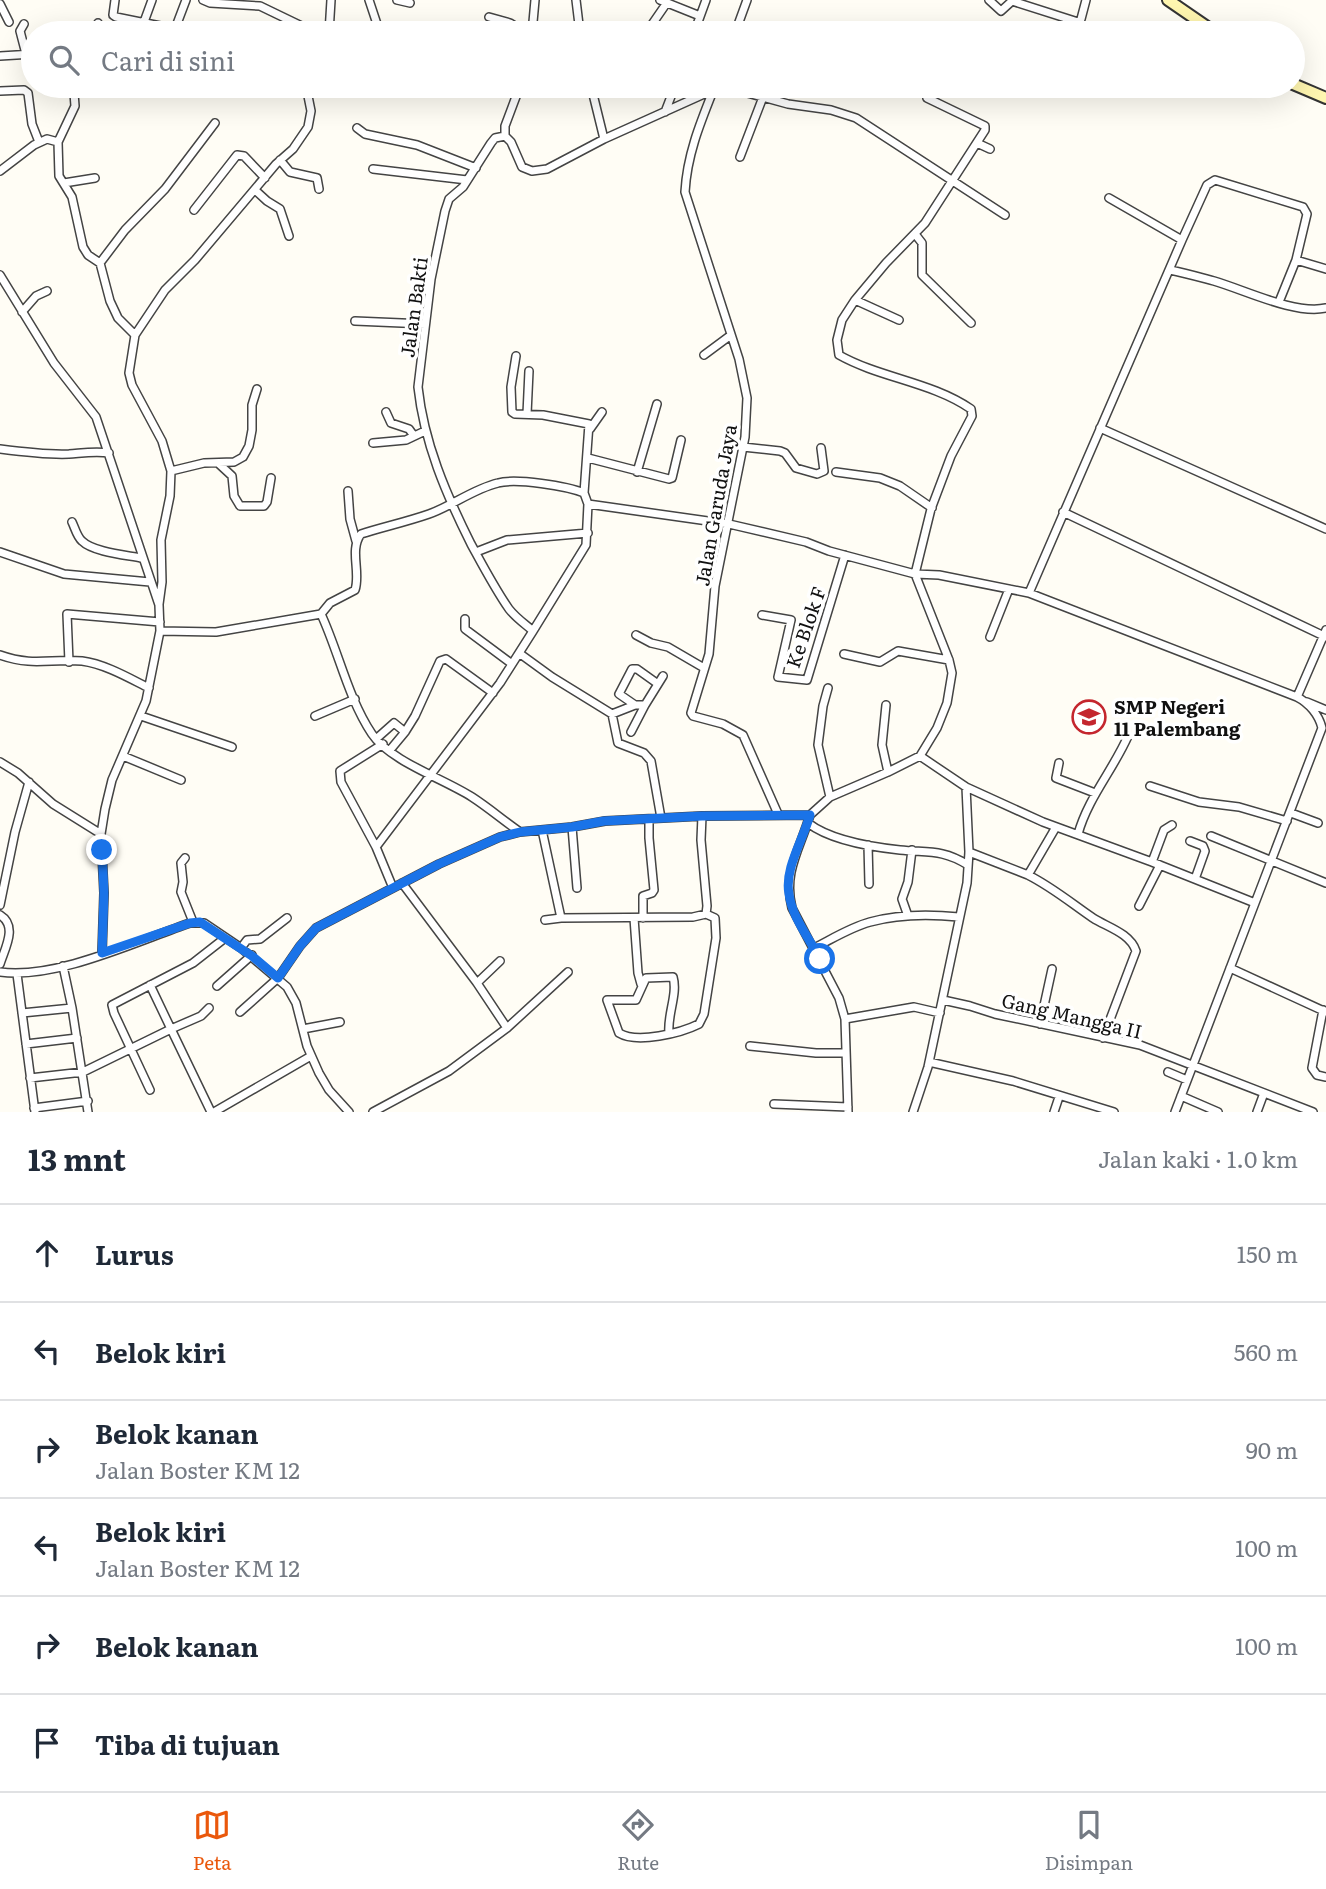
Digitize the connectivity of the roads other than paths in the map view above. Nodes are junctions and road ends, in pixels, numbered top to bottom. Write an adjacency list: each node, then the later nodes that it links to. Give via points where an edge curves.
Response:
1 (115, 0): 20 (street, via 113,15)
2 (152, 0): 21 (street)
3 (186, 0): 22 (street)
4 (203, 0): 23 (street, via 260,6)
5 (331, 0): 24 (street)
6 (369, 0): 25 (street)
7 (397, 0): 16 (street)
8 (535, 0): 27 (street)
9 (576, 0): 28 (street)
10 (706, 0): 18 (street)
11 (747, 0): 31 (street)
12 (989, 0): 32 (street, via 1001,11 1012,1)
13 (1086, 0): 33 (street)
14 (1168, 0): 34 (street)
15 (663, 2): 18 (street); 29 (street)
16 (410, 3)
17 (0, 4): 35 (street)
18 (700, 16): 30 (street)
19 (489, 17): 26 (street)
20 (140, 21)
21 (144, 21)
22 (178, 21)
23 (291, 21)
24 (330, 21)
25 (376, 21)
26 (503, 21)
27 (533, 21)
28 (579, 21)
29 (653, 21)
30 (698, 21)
31 (739, 21)
32 (1075, 21)
33 (1079, 21)
34 (1199, 21)
35 (9, 22)
36 (21, 55): 37 (street)
37 (0, 56)
38 (1305, 89): 52 (street)
39 (21, 90): 40 (street)
40 (0, 91)
41 (29, 98): 58 (street)
42 (74, 98): 59 (street)
43 (308, 98): 63 (street, via 308,127)
44 (516, 98): 56 (street)
45 (594, 98): 57 (street)
46 (670, 98): 53 (street)
47 (694, 98): 53 (street)
48 (711, 98): 95 (street, Jalan Garuda Jaya, via 686,169 685,192)
49 (763, 98): 62 (street)
50 (767, 98): 70 (street, via 856,118)
51 (929, 98): 60 (street, via 985,126)
52 (1326, 98)
53 (665, 112): 57 (street)
54 (215, 123): 81 (street)
55 (357, 128): 64 (street)
56 (505, 136): 57 (street, via 522,167 532,171 547,169); 64 (street, Jalan Bakti, via 495,138)
57 (604, 139)
58 (39, 142): 59 (street); 66 (street)
59 (58, 142): 71 (street, via 59,176)
60 (977, 144): 61 (street); 70 (street)
61 (990, 149)
62 (740, 157)
63 (280, 160): 68 (street); 72 (street, via 290,172 317,178)
64 (476, 168): 69 (street, Jalan Bakti)
65 (373, 169): 69 (street)
66 (0, 171)
67 (95, 178): 71 (street)
68 (265, 178): 73 (street); 75 (street, via 244,156 237,155)
69 (467, 180): 93 (street, Jalan Bakti, via 445,211)
70 (953, 181): 76 (street); 77 (street)
71 (64, 183): 81 (street, via 72,197 83,247)
72 (319, 189)
73 (255, 190): 78 (street, via 281,209); 94 (street, via 165,290)
74 (1109, 198): 79 (street)
75 (194, 210)
76 (1005, 215)
77 (915, 234): 86 (street); 92 (street, via 922,243 922,275)
78 (289, 236)
79 (1182, 240): 80 (street, via 1207,185 1215,180 1307,210); 83 (street)
80 (1296, 260): 82 (street); 87 (street)
81 (100, 263): 94 (street, via 118,318)
82 (1326, 269)
83 (1170, 270): 87 (street); 104 (street)
84 (0, 275): 89 (street)
85 (47, 291): 89 (street)
86 (855, 300): 90 (street); 124 (street, via 842,320 839,355 971,409)
87 (1279, 302): 88 (street, via 1315,311)
88 (1326, 308)
89 (22, 312): 113 (street, via 96,417)
90 (899, 320)
91 (355, 321): 93 (street)
92 (971, 323)
93 (425, 324): 106 (street, Jalan Bakti, via 418,387)
94 (135, 335): 116 (street, via 129,373 132,385 162,441)
95 (731, 335): 96 (street); 110 (street, Jalan Garuda Jaya, via 747,398)
96 (704, 355)
97 (516, 356): 103 (street, via 510,407 515,414)
98 (529, 371): 103 (street)
99 (257, 389): 115 (street, via 249,446 234,462)
100 (657, 404): 117 (street)
101 (386, 412): 107 (street, via 391,423 409,429)
102 (602, 412): 105 (street)
103 (527, 415): 105 (street, via 583,421)
104 (1100, 428): 125 (street); 128 (street)
105 (590, 429): 114 (street)
106 (425, 430): 107 (street); 122 (street, Jalan Bakti)
107 (414, 436): 109 (street)
108 (681, 440): 117 (street, via 672,478)
109 (373, 443)
110 (743, 447): 111 (street, via 785,453 796,468 817,474 824,471); 127 (street, Jalan Garuda Jaya)
111 (821, 448)
112 (0, 449): 113 (street)
113 (109, 453): 134 (street)
114 (588, 458): 117 (street); 121 (street)
115 (217, 463): 116 (street); 119 (street, via 232,476 240,506 264,506)
116 (171, 471): 139 (street, via 161,540)
117 (637, 471)
118 (836, 471): 124 (street, via 880,478)
119 (271, 478)
120 (348, 491): 130 (street)
121 (584, 493): 122 (street, via 500,482); 123 (street)
122 (450, 503): 130 (street, via 432,513 361,534); 132 (street, Jalan Bakti)
123 (588, 504): 127 (street); 129 (street)
124 (932, 508): 135 (street)
125 (1063, 512): 138 (street); 147 (street)
126 (72, 522): 134 (street, via 86,544)
127 (729, 524): 133 (street); 155 (street, Jalan Garuda Jaya)
128 (1326, 529)
129 (588, 533): 132 (street, via 507,540); 145 (street, via 586,545)
130 (356, 541): 140 (street, via 355,590 330,603)
131 (0, 552): 136 (street, via 64,574)
132 (476, 552): 145 (street, Jalan Bakti, via 510,611)
133 (845, 555): 135 (street); 141 (street, Ke Blok F, via 807,680 778,677 791,620)
134 (141, 558): 136 (street)
135 (915, 574): 137 (street); 152 (street)
136 (150, 582): 139 (street)
137 (1009, 589): 138 (street); 148 (street)
138 (1029, 593): 161 (street)
139 (159, 605): 143 (street)
140 (321, 614): 144 (street, via 216,632); 162 (street)
141 (762, 615)
142 (465, 620): 154 (street, via 465,629)
143 (160, 622): 144 (street); 153 (street, via 67,614)
144 (160, 631): 158 (street)
145 (533, 631): 149 (street)
146 (636, 635): 155 (street)
147 (1325, 635): 161 (street)
148 (990, 637)
149 (519, 653): 154 (street); 167 (street)
150 (844, 654): 152 (street, via 880,662 898,652)
151 (0, 656): 153 (street, via 19,662)
152 (949, 660): 176 (street, via 952,673 947,703)
153 (69, 662): 158 (street, via 83,661)
154 (512, 664): 160 (street)
155 (704, 668): 187 (street, Jalan Garuda Jaya, via 691,714 743,735)
156 (663, 676): 157 (street)
157 (659, 684): 163 (street, via 632,669 619,694); 164 (street)
158 (149, 688): 168 (street)
159 (828, 688): 186 (street, via 818,745)
160 (493, 693): 170 (street, via 446,659 440,661); 180 (street)
161 (1300, 698): 166 (street); 189 (street, via 1322,728)
162 (355, 699): 169 (street); 173 (street)
163 (635, 705): 164 (street); 167 (street)
164 (645, 705): 171 (street)
165 (886, 705): 179 (street, via 882,745)
166 (1326, 710)
167 (611, 714): 190 (street, via 618,743 644,753 651,761)
168 (141, 716): 174 (street); 175 (street)
169 (315, 716)
170 (405, 732): 173 (street); 173 (street, via 394,723)
171 (631, 732)
172 (1128, 736): 185 (street)
173 (383, 744): 180 (street, via 399,758); 204 (street, via 340,771 341,782)
174 (232, 747)
175 (123, 756): 181 (street); 199 (street, via 108,795)
176 (920, 757): 179 (street); 184 (street)
177 (0, 762): 182 (street)
178 (1059, 763): 185 (street, via 1056,778)
179 (888, 772): 186 (street)
180 (433, 774): 198 (street); 204 (street)
181 (181, 780)
182 (29, 782): 199 (street, via 53,804); 220 (street)
183 (1150, 786): 189 (street, via 1199,802)
184 (966, 787): 196 (street); 206 (street)
185 (1095, 793): 200 (street)
186 (830, 797): 192 (street)
187 (779, 814): 188 (street); 192 (street)
188 (702, 816): 190 (street); 222 (street)
189 (1289, 817): 193 (street); 208 (street)
190 (662, 818): 191 (street)
191 (649, 819): 195 (street); 229 (street, via 654,890 643,896)
192 (809, 819): 203 (street, via 816,829 834,837); 233 (street, via 788,892)
193 (1318, 823)
194 (1171, 825): 209 (street, via 1164,830)
195 (572, 827): 197 (street); 218 (street)
196 (1056, 827): 200 (street); 212 (street)
197 (542, 830): 198 (street); 227 (street)
198 (520, 832): 214 (street)
199 (101, 834): 235 (street)
200 (1078, 834): 209 (street)
201 (1211, 836): 208 (street)
202 (1190, 841): 213 (street, via 1205,848)
203 (868, 845): 205 (street); 216 (street)
204 (376, 847): 217 (street)
205 (912, 850): 210 (street, via 941,852); 224 (street, via 902,899)
206 (969, 852): 210 (street); 212 (street)
207 (186, 858): 231 (street, via 181,863 181,892)
208 (1272, 859): 215 (street); 219 (street)
209 (1152, 862): 211 (street)
210 (968, 865): 225 (street)
211 (1160, 865): 213 (street); 221 (street)
212 (1028, 876): 265 (street, via 1053,888 1135,947)
213 (1195, 879): 219 (street)
214 (402, 883): 217 (street); 246 (street)
215 (1326, 883)
216 (869, 884)
217 (393, 888): 245 (street, via 316,928)
218 (577, 888)
219 (1255, 903): 240 (street)
220 (0, 905)
221 (1139, 906)
222 (706, 914): 229 (street); 263 (street, via 715,918 716,938 702,1019)
223 (0, 915): 238 (street, via 10,933)
224 (908, 916): 225 (street); 233 (street, via 868,922)
225 (959, 917): 250 (street)
226 (287, 918): 234 (street)
227 (561, 918): 228 (street); 230 (street)
228 (634, 918): 229 (street); 247 (street)
229 (643, 918)
230 (545, 920)
231 (193, 922): 232 (street, via 204,923); 235 (street)
232 (225, 938): 234 (street); 248 (street, via 193,963)
233 (814, 947): 257 (street)
234 (241, 948): 236 (street)
235 (102, 953): 239 (street)
236 (252, 956): 245 (street); 249 (street)
237 (500, 961): 246 (street)
238 (0, 964)
239 (63, 966): 244 (street); 251 (street)
240 (1230, 968): 253 (street); 272 (street)
241 (1052, 969): 259 (street)
242 (0, 972): 244 (street)
243 (568, 972): 260 (street)
244 (17, 974): 255 (street)
245 (278, 978): 254 (street); 262 (street, via 296,1003)
246 (477, 982): 260 (street)
247 (641, 984): 263 (street, via 651,976 674,978); 263 (street, via 636,1000 607,1000 619,1033 630,1038)
248 (150, 985): 261 (street); 268 (street, via 113,1005)
249 (217, 986)
250 (943, 1000): 256 (street); 259 (street, Gang Mangga II)
251 (72, 1008): 255 (street); 264 (street)
252 (209, 1008): 261 (street)
253 (1324, 1011): 275 (street, via 1312,1068)
254 (240, 1012)
255 (22, 1013): 266 (street)
256 (940, 1013): 257 (street, via 914,1007); 271 (street)
257 (845, 1019): 269 (street)
258 (340, 1022): 262 (street)
259 (1040, 1024): 265 (street, Gang Mangga II)
260 (507, 1028): 290 (street, via 449,1071)
261 (171, 1029): 268 (street); 288 (street)
262 (303, 1029): 270 (street)
263 (669, 1033)
264 (77, 1038): 266 (street); 273 (street)
265 (1103, 1038): 272 (street, Gang Mangga II, via 1140,1045)
266 (26, 1044): 276 (street)
267 (750, 1046): 269 (street)
268 (130, 1049): 273 (street); 278 (street)
269 (846, 1053): 284 (street)
270 (311, 1056): 288 (street); 289 (street, via 329,1090)
271 (929, 1062): 281 (street); 291 (street)
272 (1192, 1066): 277 (street); 279 (street, Gang Mangga II)
273 (83, 1072): 276 (street); 282 (street)
274 (1168, 1072): 277 (street)
275 (1326, 1077)
276 (30, 1078): 285 (street)
277 (1187, 1080): 280 (street)
278 (150, 1090)
279 (1264, 1093): 296 (street); 297 (street, Gang Mangga II)
280 (1181, 1096): 294 (street); 295 (street)
281 (1059, 1097): 286 (street); 292 (street)
282 (88, 1101): 285 (street); 287 (street)
283 (774, 1104): 284 (street)
284 (848, 1109)
285 (34, 1110)
286 (1102, 1110): 293 (street)
287 (88, 1112)
288 (213, 1112)
289 (349, 1112)
290 (373, 1112)
291 (913, 1112)
292 (1054, 1112)
293 (1114, 1112)
294 (1175, 1112)
295 (1218, 1112)
296 (1257, 1112)
297 (1312, 1112)

